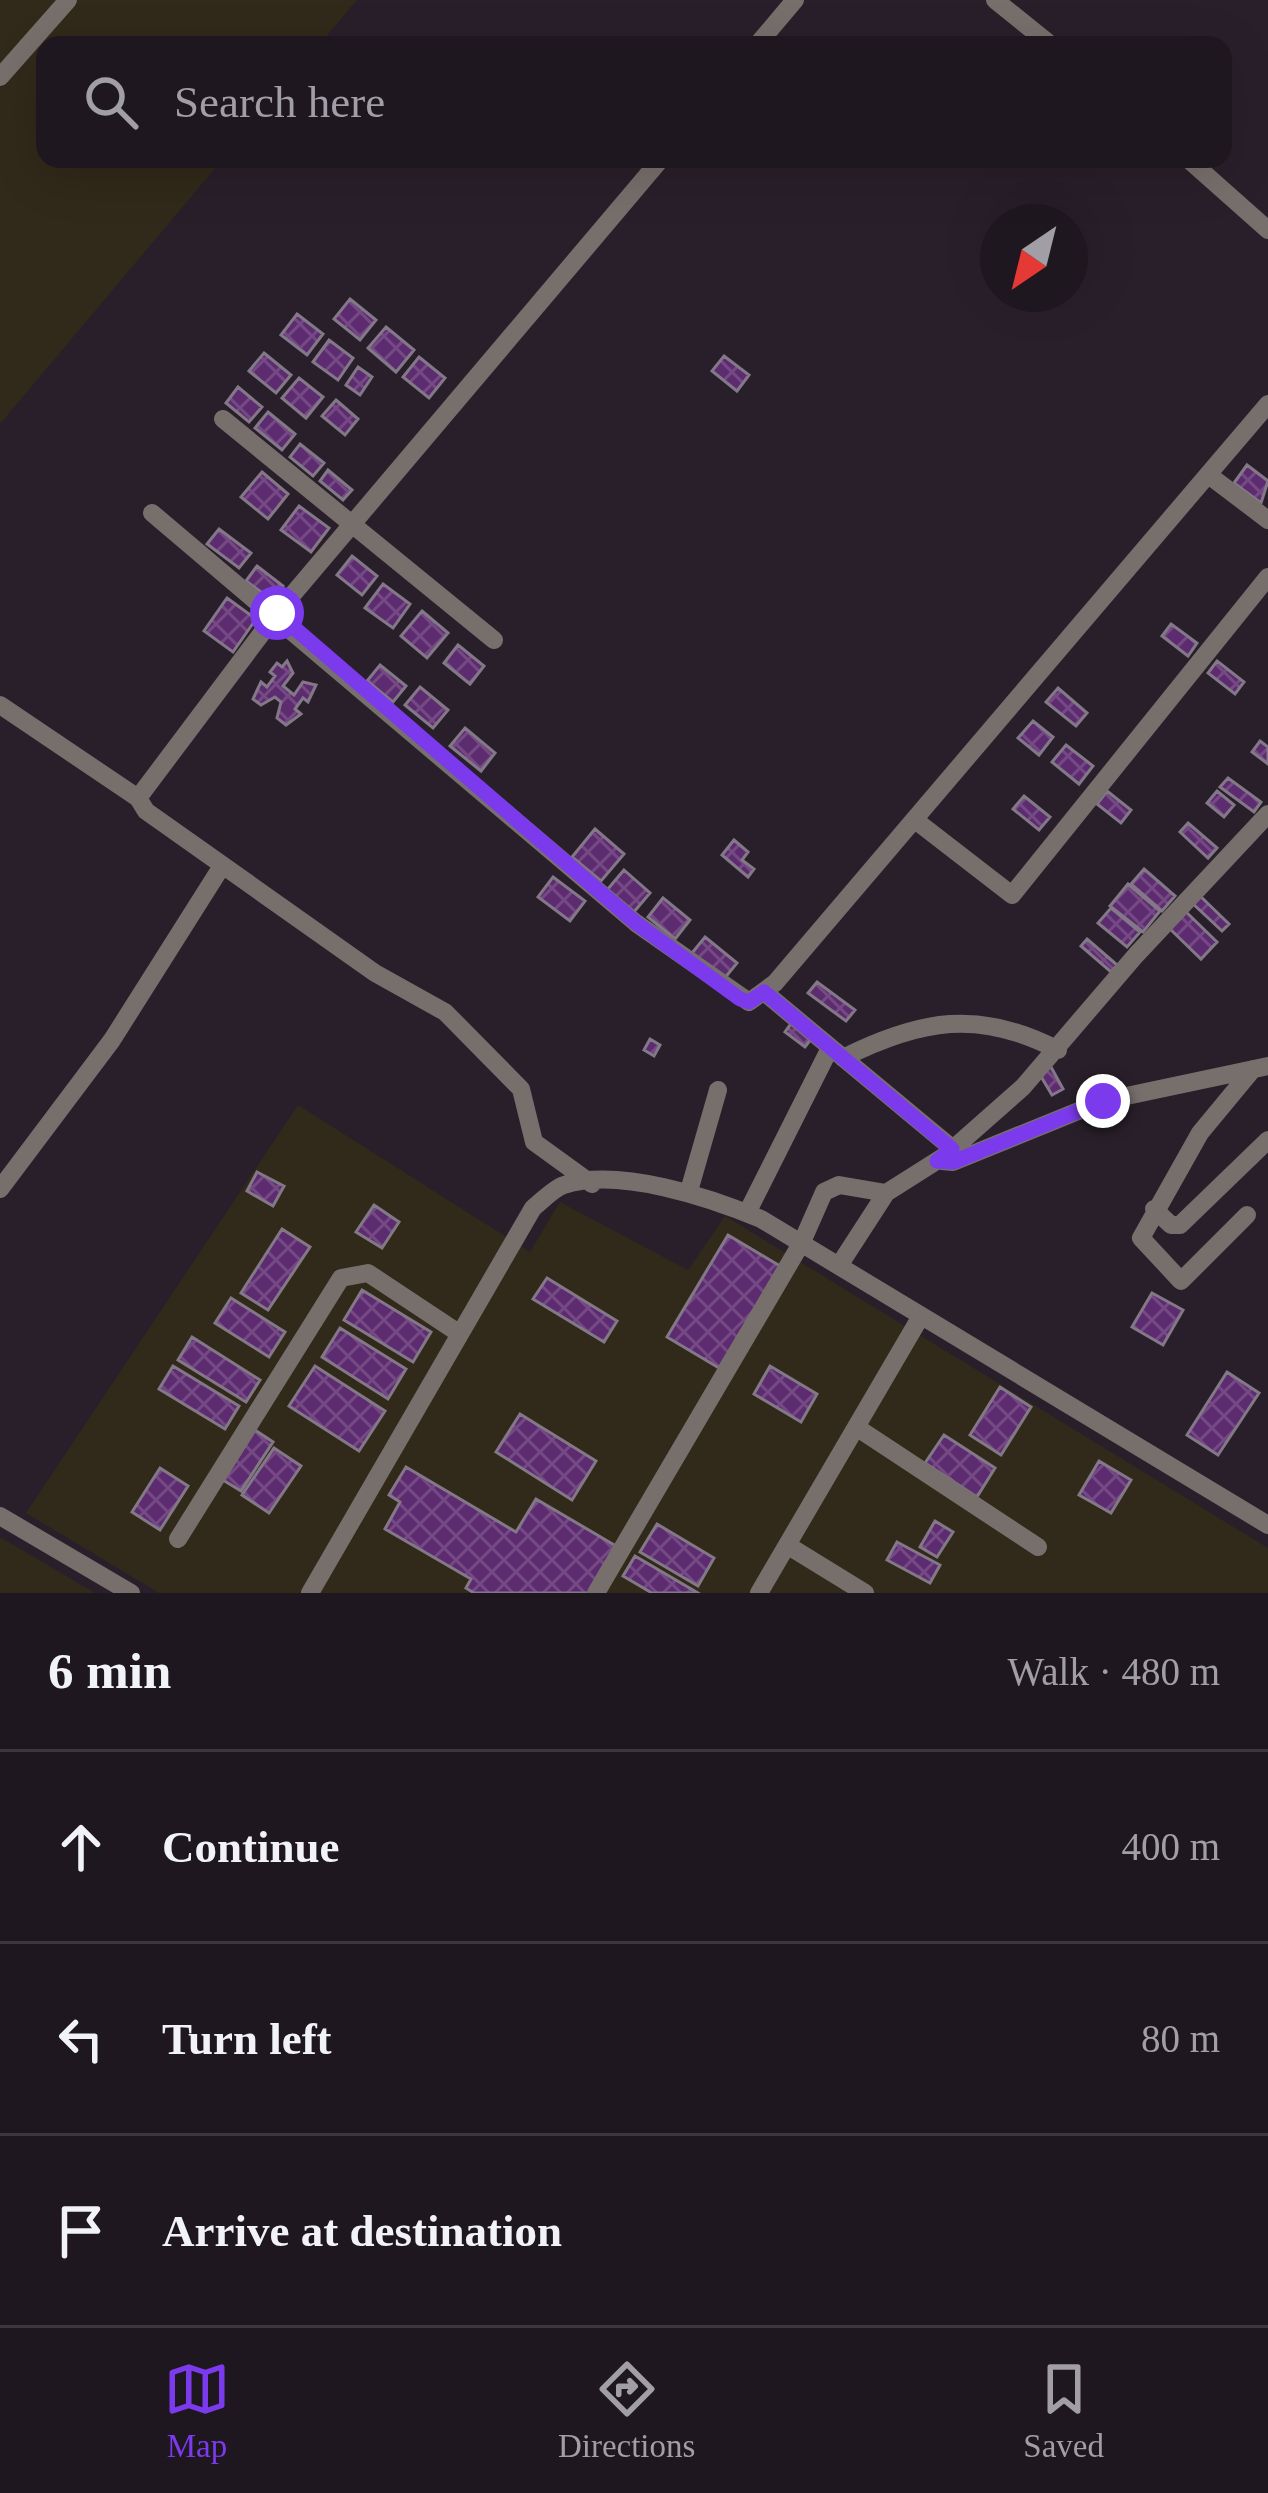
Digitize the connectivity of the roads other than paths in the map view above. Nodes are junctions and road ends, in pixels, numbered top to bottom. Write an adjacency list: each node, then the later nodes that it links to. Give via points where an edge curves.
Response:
1 (68, 0): 5 (street)
2 (795, 0): 6 (street)
3 (995, 0): 7 (street)
4 (36, 36): 8 (street)
5 (36, 36)
6 (765, 36)
7 (1040, 36)
8 (0, 77)
9 (653, 168): 17 (street)
10 (1198, 168): 11 (street)
11 (1268, 230)
12 (1268, 404): 14 (street)
13 (223, 419): 17 (street)
14 (1210, 476): 16 (street); 24 (street)
15 (152, 513): 19 (street)
16 (1268, 520)
17 (352, 526): 19 (street); 20 (street)
18 (1268, 577): 24 (street, via 1012,895)
19 (277, 613): 22 (street); 26 (street, via 636,923 740,999)
20 (494, 640)
21 (0, 705): 22 (street)
22 (138, 798): 25 (street)
23 (1268, 814): 27 (street)
24 (915, 820): 26 (street)
25 (222, 866): 33 (street, via 375,974 445,1012 520,1089 535,1142); 34 (street, via 112,1040)
26 (764, 992): 28 (street)
27 (1058, 1049): 28 (street, via 1011,1025 942,1023); 32 (street)
28 (837, 1053): 32 (street); 38 (street)
29 (1260, 1067): 32 (street, via 1103,1101 953,1162); 37 (street, via 1200,1132)
30 (718, 1090): 35 (street)
31 (1268, 1140): 37 (street, via 1180,1226)
32 (945, 1155): 36 (street)
33 (592, 1184): 35 (street); 43 (street, via 564,1185 533,1208)
34 (0, 1190)
35 (689, 1191): 38 (street)
36 (886, 1193): 40 (street, via 830,1187); 41 (street)
37 (1154, 1209): 39 (street, via 1141,1238 1181,1281)
38 (747, 1213): 40 (street)
39 (1247, 1215)
40 (802, 1241): 41 (street); 52 (street)
41 (840, 1264): 42 (street)
42 (921, 1316): 44 (street); 46 (street)
43 (460, 1334): 47 (street, via 368,1273 341,1278); 51 (street)
44 (856, 1427): 48 (street); 49 (street)
45 (0, 1516): 50 (street)
46 (1268, 1526)
47 (178, 1538)
48 (787, 1545): 53 (street); 54 (street)
49 (1038, 1547)
50 (130, 1593)
51 (310, 1593)
52 (596, 1593)
53 (759, 1593)
54 (865, 1593)

